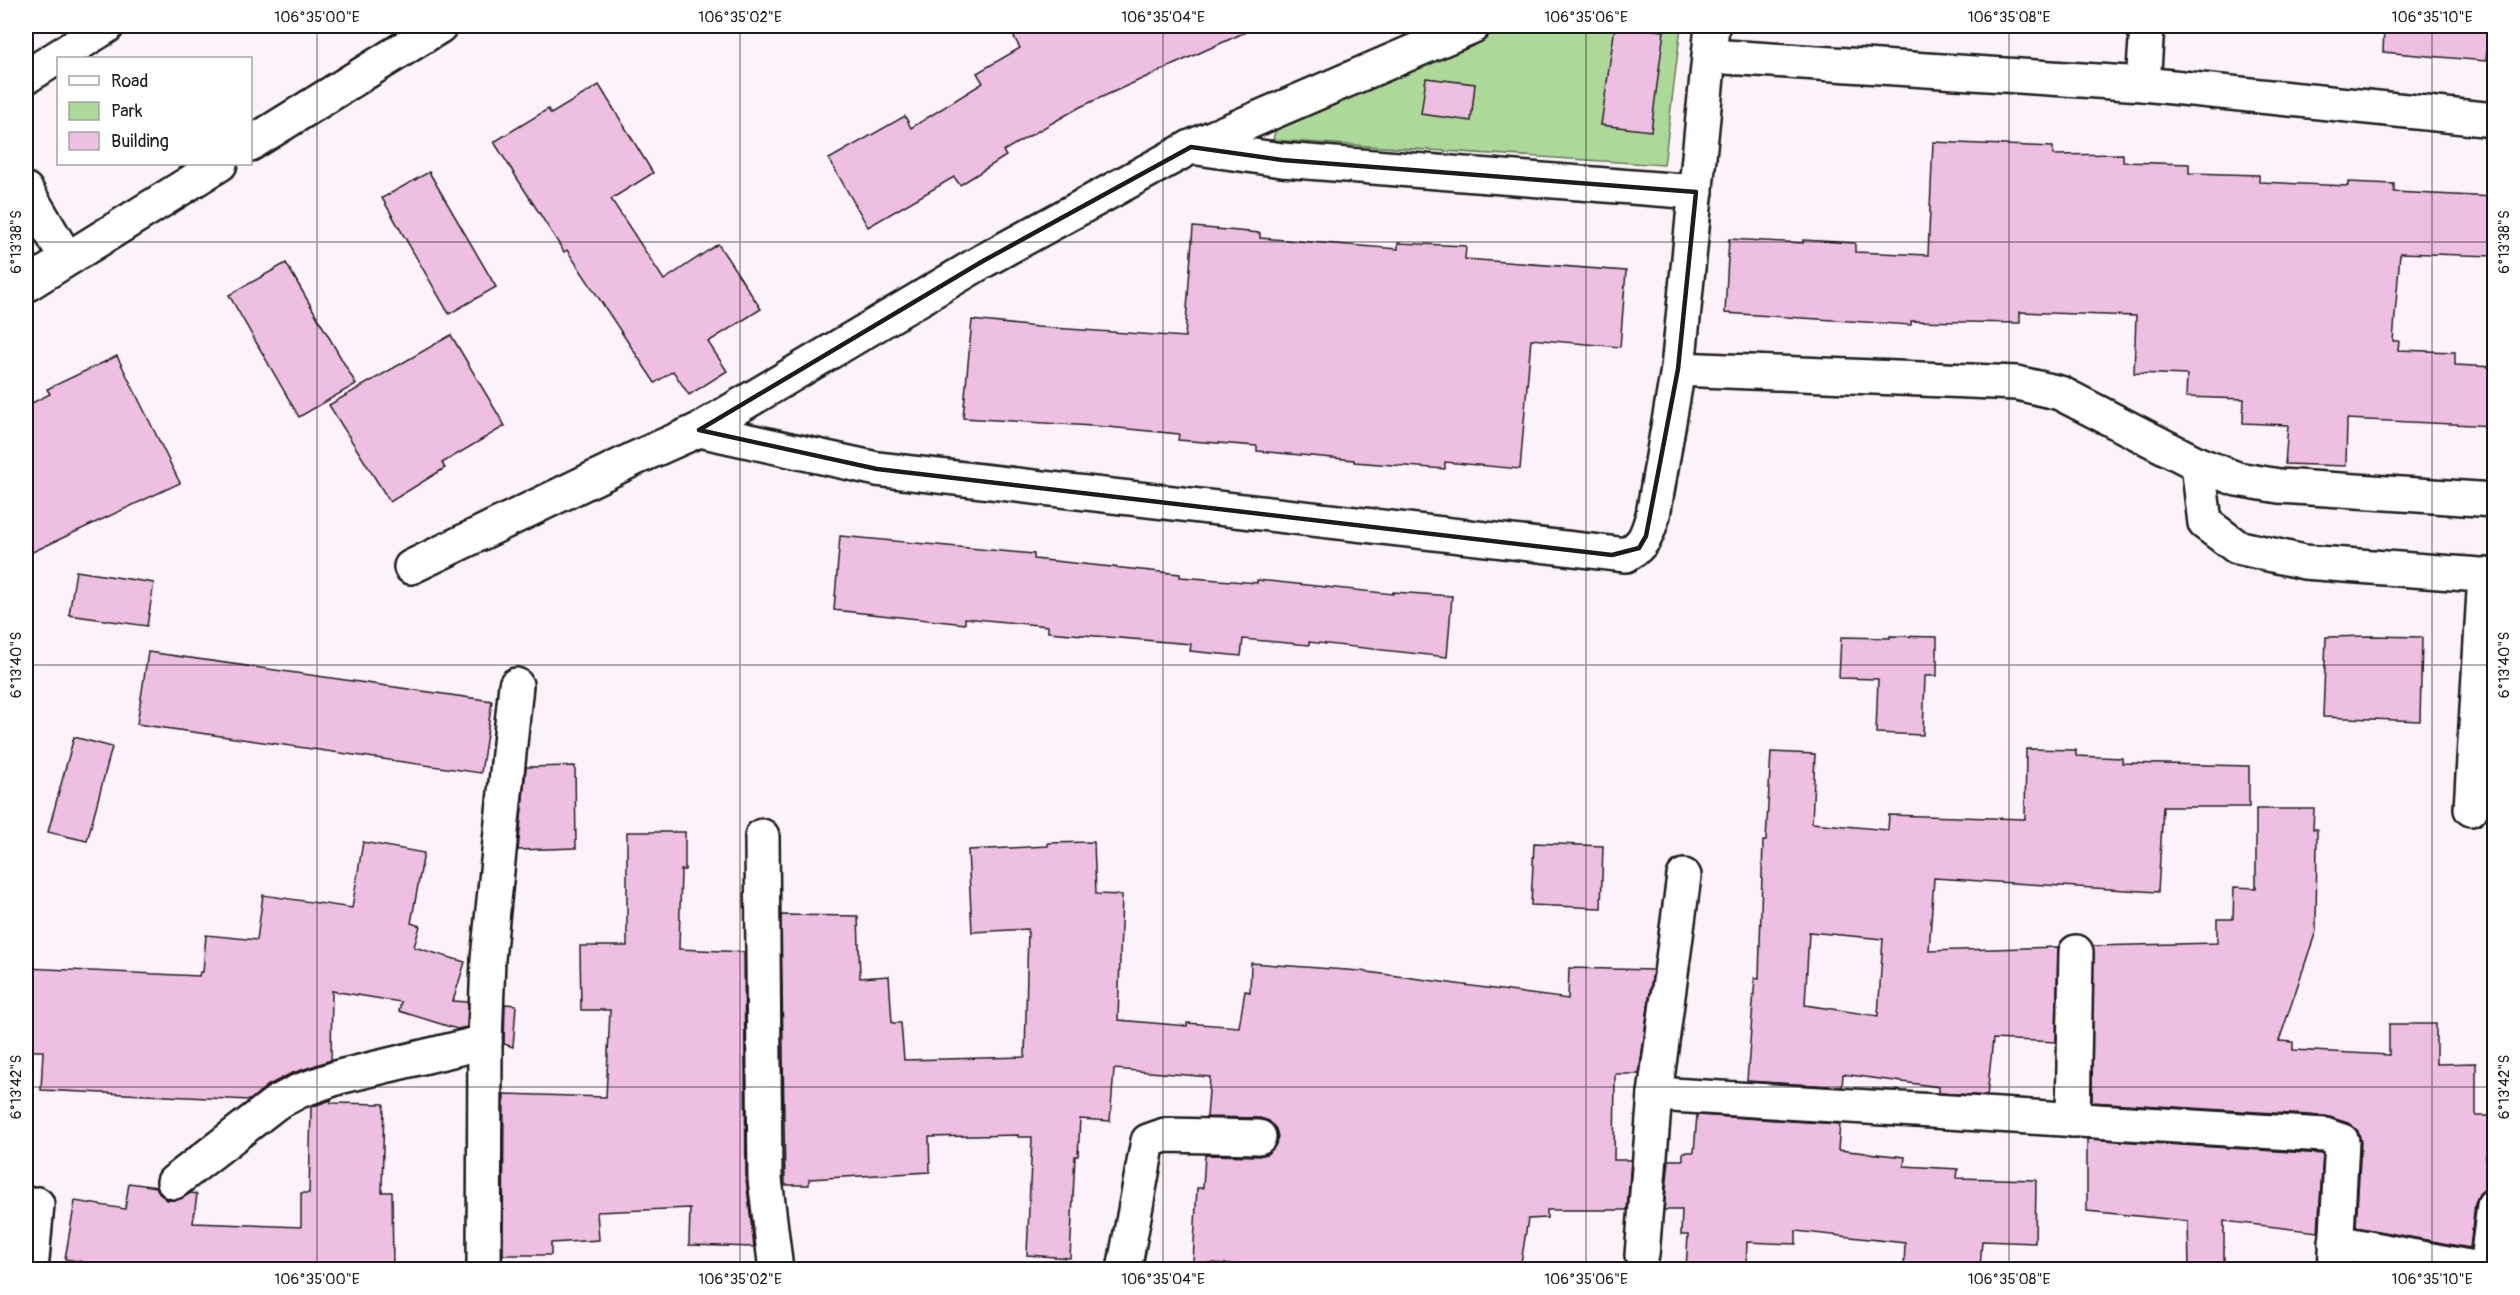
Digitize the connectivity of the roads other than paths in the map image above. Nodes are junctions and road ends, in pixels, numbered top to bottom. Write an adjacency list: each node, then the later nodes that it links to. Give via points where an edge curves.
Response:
1 (107, 26): 7 (street)
2 (440, 26): 11 (street)
3 (1473, 26): 12 (street)
4 (2147, 26): 9 (street)
5 (1711, 41): 9 (street); 15 (street)
6 (57, 57): 8 (street)
7 (58, 57)
8 (26, 77)
9 (2143, 84): 10 (street)
10 (2494, 120)
11 (252, 143)
12 (1191, 147): 15 (street, via 1282,160); 19 (street, via 983,261)
13 (218, 165): 16 (street)
14 (26, 190): 16 (street)
15 (1696, 192): 18 (street)
16 (67, 259): 17 (street)
17 (26, 285)
18 (1678, 369): 19 (street, via 1653,515 1639,548 1626,555 877,469); 20 (street, via 2017,382 2060,393)
19 (699, 430): 22 (street)
20 (2198, 464): 21 (street, via 2237,479 2279,486); 23 (street, via 2205,523 2237,547 2304,562)
21 (2494, 500)
22 (411, 567)
23 (2490, 575): 25 (street)
24 (516, 686): 29 (street, via 488,959)
25 (2471, 809)
26 (762, 836): 40 (street, via 765,1179)
27 (1684, 876): 30 (street)
28 (2076, 952): 31 (street)
29 (485, 1042): 33 (street, via 339,1077 299,1091 276,1103); 39 (street)
30 (1655, 1094): 31 (street); 36 (street)
31 (2073, 1120): 37 (street, via 2325,1135 2342,1140)
32 (1259, 1137): 41 (street, via 1165,1135 1148,1141)
33 (174, 1182)
34 (37, 1204): 38 (street)
35 (2494, 1205): 42 (street)
36 (1642, 1255)
37 (2336, 1256): 42 (street)
38 (31, 1269)
39 (484, 1269)
40 (776, 1269)
41 (1124, 1269)
42 (2485, 1269)

